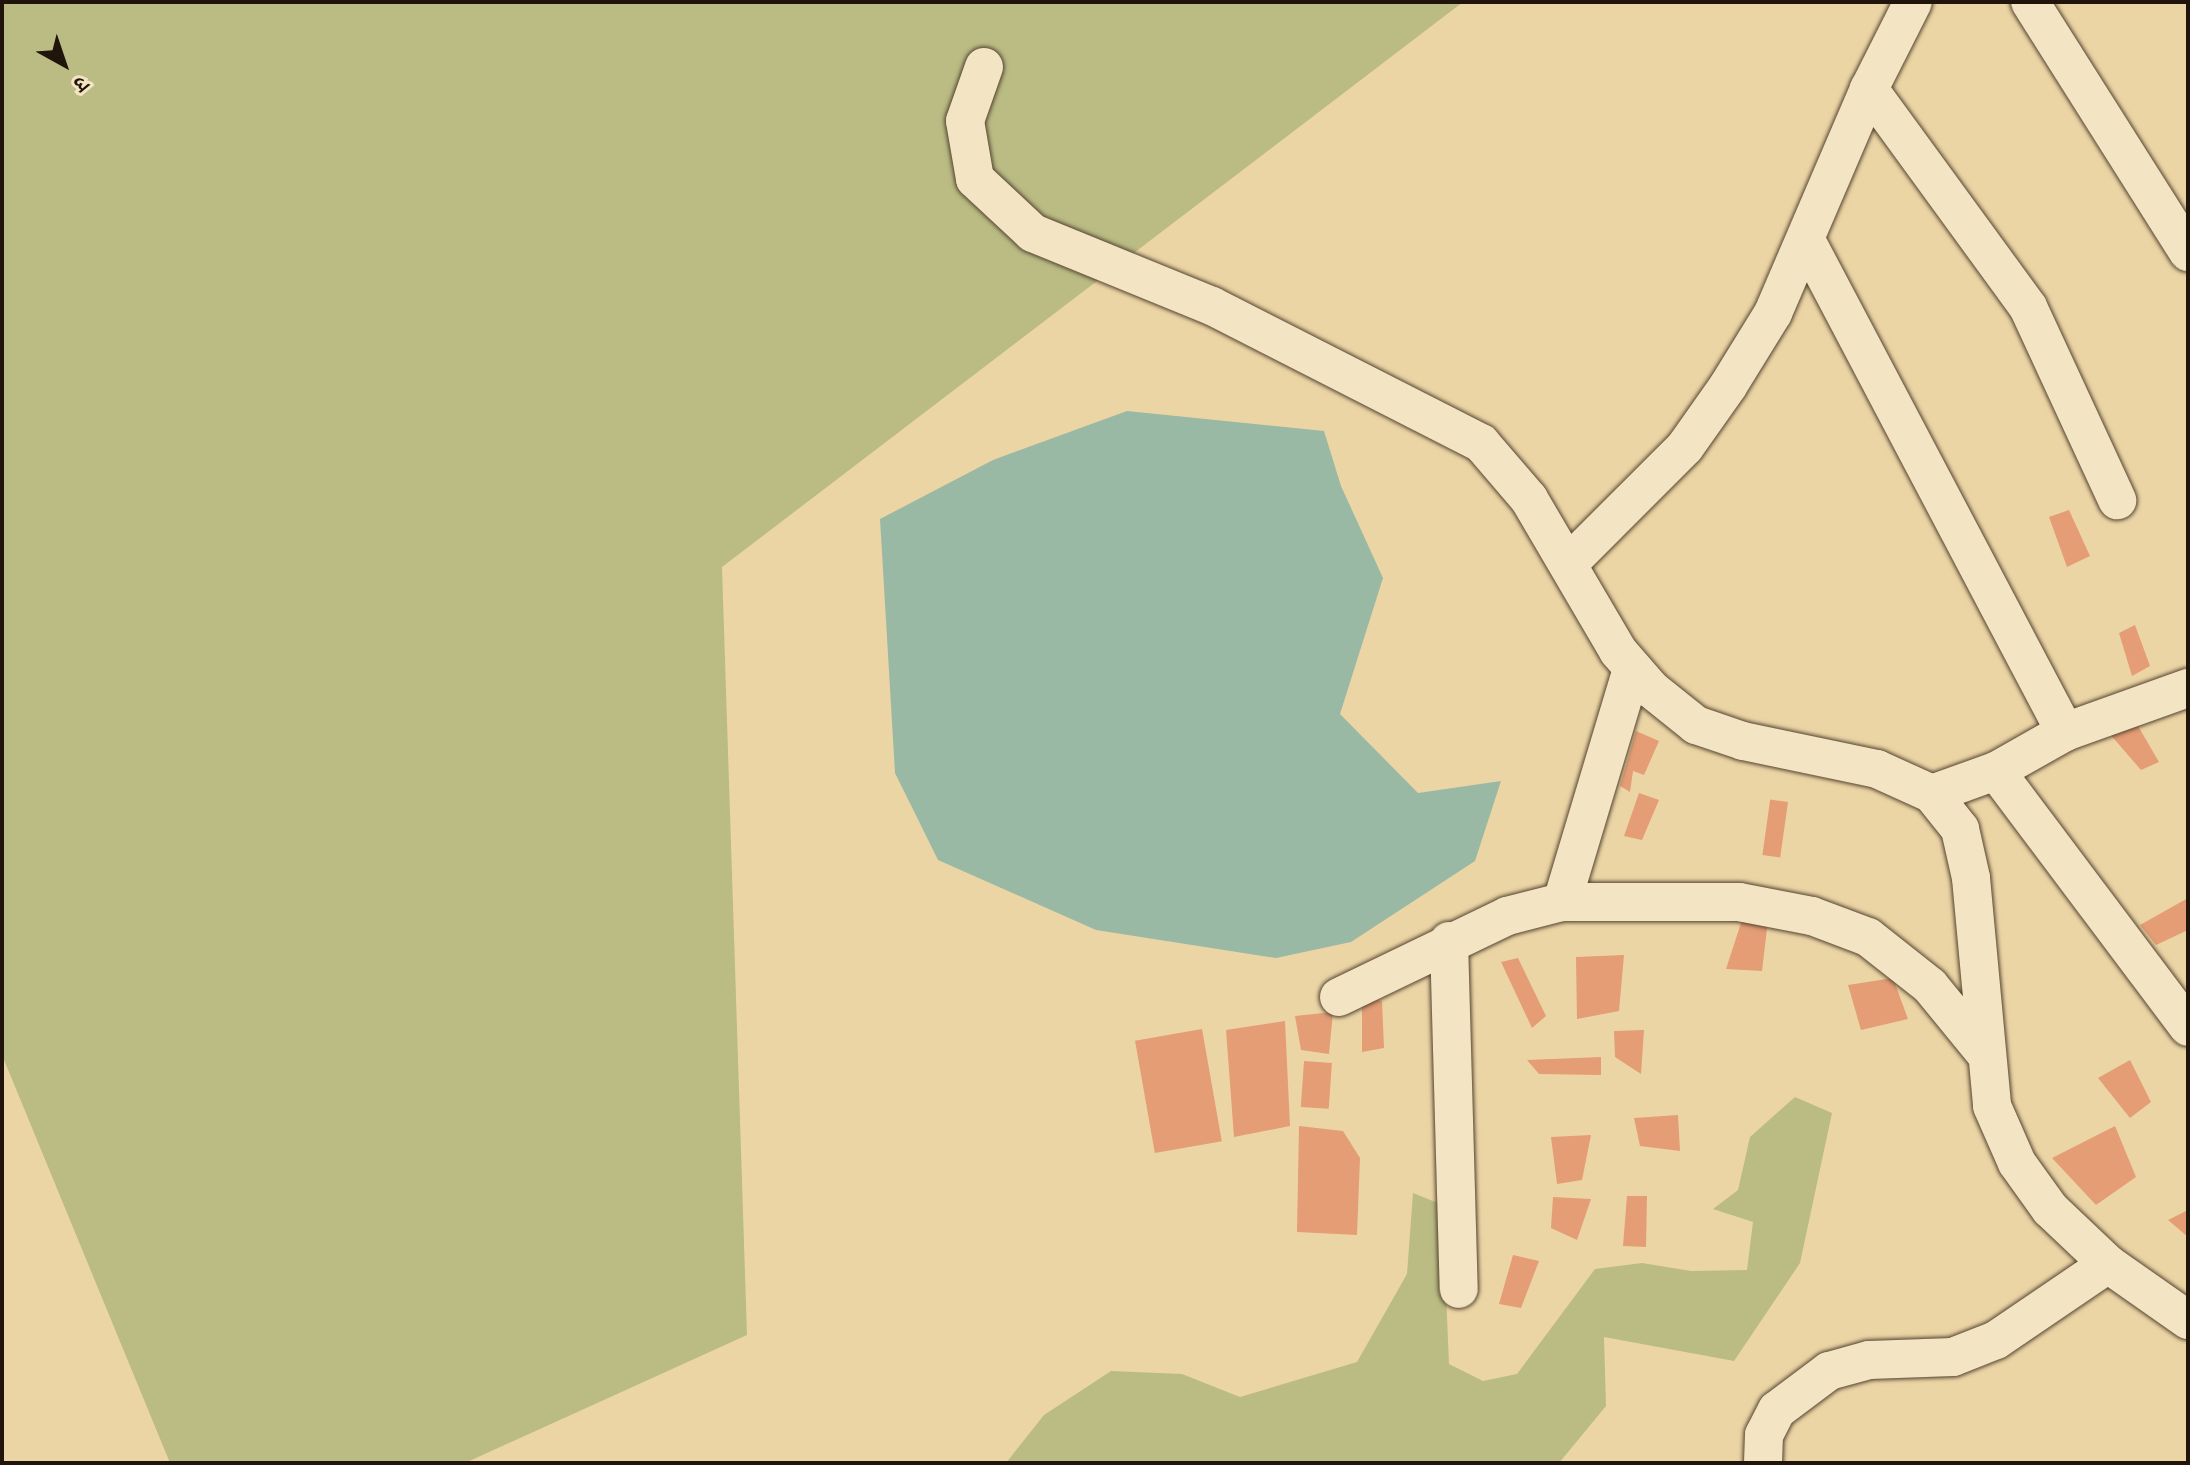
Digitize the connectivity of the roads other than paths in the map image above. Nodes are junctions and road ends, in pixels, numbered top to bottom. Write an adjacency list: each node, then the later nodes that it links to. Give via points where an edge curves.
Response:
1 (1913, 2): 4 (street)
2 (2030, 2): 6 (street)
3 (984, 67): 8 (street, via 965,121 967,151 975,179 999,207 1033,233 1212,306 1481,443 1529,499)
4 (1869, 89): 5 (street); 7 (street, via 2028,307)
5 (1807, 242): 8 (street, via 1773,313 1685,447); 11 (street)
6 (2188, 252)
7 (2117, 500)
8 (1568, 564): 9 (street)
9 (1632, 668): 13 (street, via 1696,725 1743,741 1877,769); 14 (street)
10 (2188, 688): 11 (street)
11 (2065, 732): 12 (street)
12 (1996, 771): 13 (street); 17 (street)
13 (1932, 794): 18 (street, via 1960,829 1971,878)
14 (1562, 902): 15 (street, via 1507,916); 18 (street, via 1739,902 1812,916 1868,937 1902,959)
15 (1449, 941): 16 (street); 20 (street)
16 (1339, 997)
17 (2188, 1027)
18 (1984, 1052): 19 (street, via 1992,1106 2017,1163 2050,1209)
19 (2108, 1264): 21 (street); 22 (street, via 1996,1340 1953,1357 1869,1360 1829,1371 1777,1410 1764,1435)
20 (1459, 1289)
21 (2188, 1320)
22 (1763, 1463)

